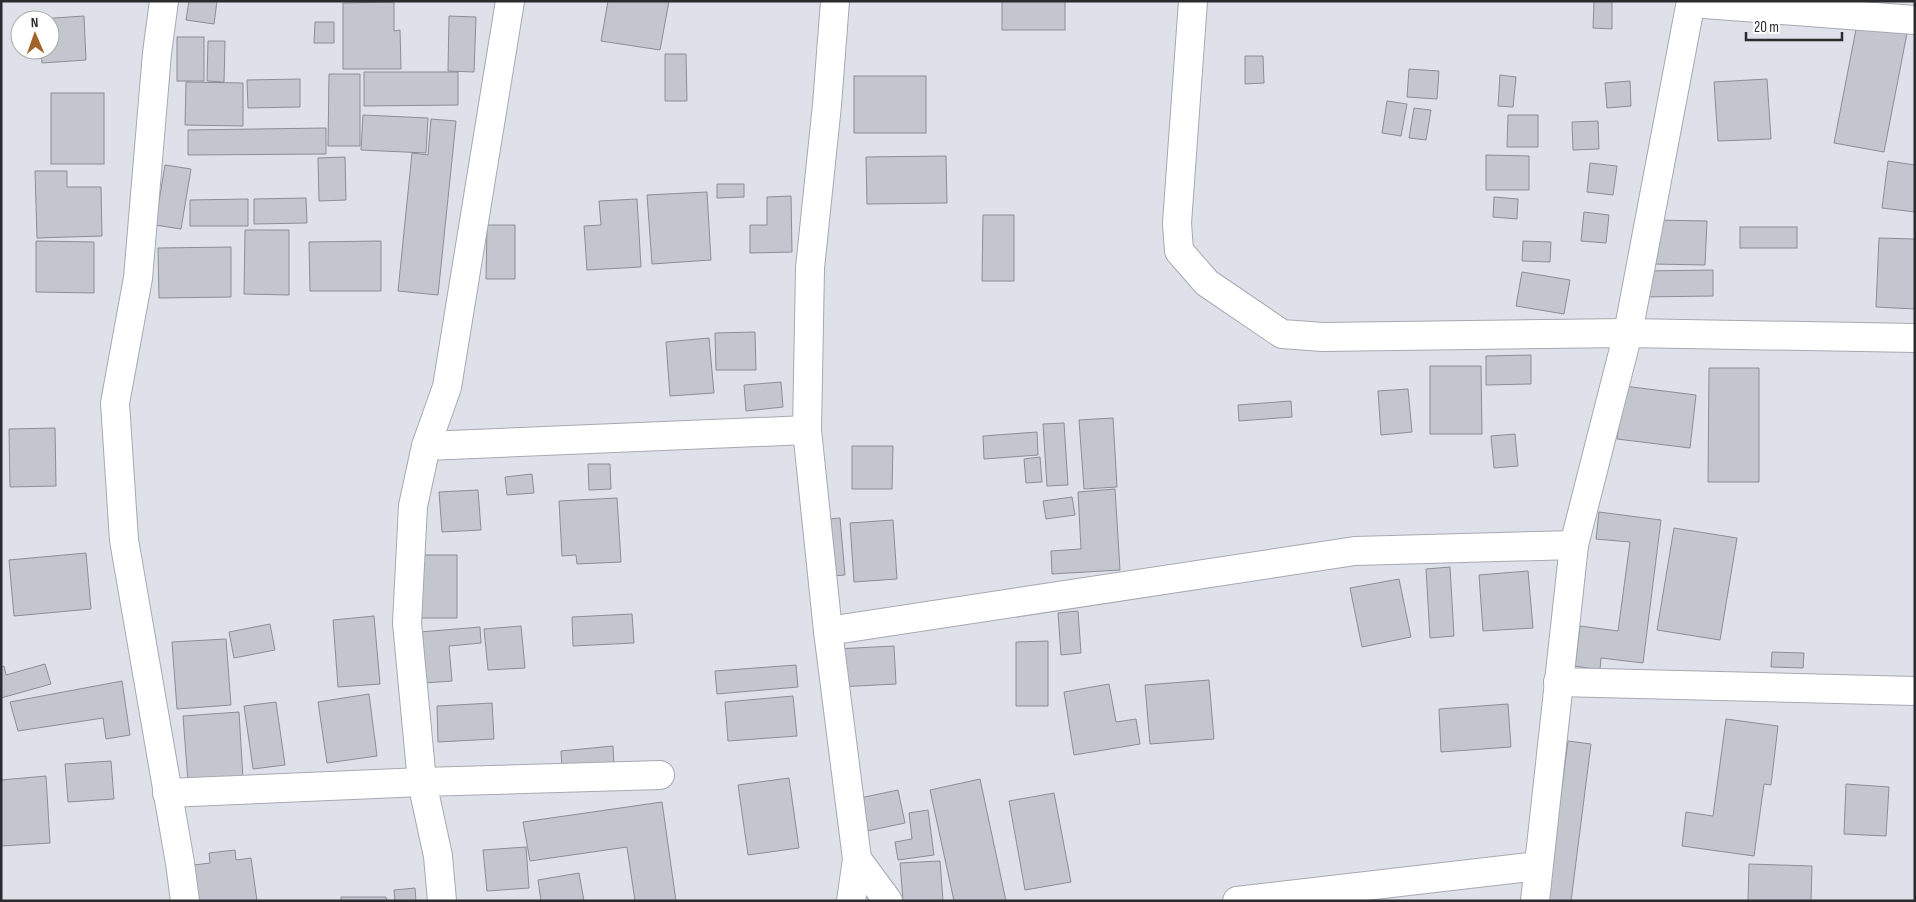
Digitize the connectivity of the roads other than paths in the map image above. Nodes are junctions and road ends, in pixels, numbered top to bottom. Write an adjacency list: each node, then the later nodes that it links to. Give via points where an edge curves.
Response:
1 (164, 1): 17 (street, via 156,54 138,278 115,403 124,540)
2 (510, 1): 10 (street, via 447,387)
3 (835, 1): 9 (street, via 810,268)
4 (1193, 1): 7 (street, via 1177,222 1179,251 1207,283 1282,334 1323,337)
5 (1691, 2): 6 (street); 7 (street)
6 (1915, 20)
7 (1628, 333): 8 (street); 11 (street)
8 (1915, 338)
9 (807, 430): 10 (street); 12 (street)
10 (426, 446): 16 (street, via 413,506 407,623)
11 (1574, 545): 12 (street, via 1355,551); 13 (street)
12 (828, 631): 18 (street)
13 (1558, 682): 14 (street); 19 (street)
14 (1915, 692)
15 (660, 775): 16 (street)
16 (422, 782): 17 (street); 21 (street, via 438,856)
17 (167, 793): 20 (street)
18 (857, 858): 22 (street); 23 (street)
19 (1538, 866): 24 (street); 25 (street)
20 (185, 901)
21 (442, 901)
22 (851, 901)
23 (888, 901)
24 (1237, 901)
25 (1535, 901)

